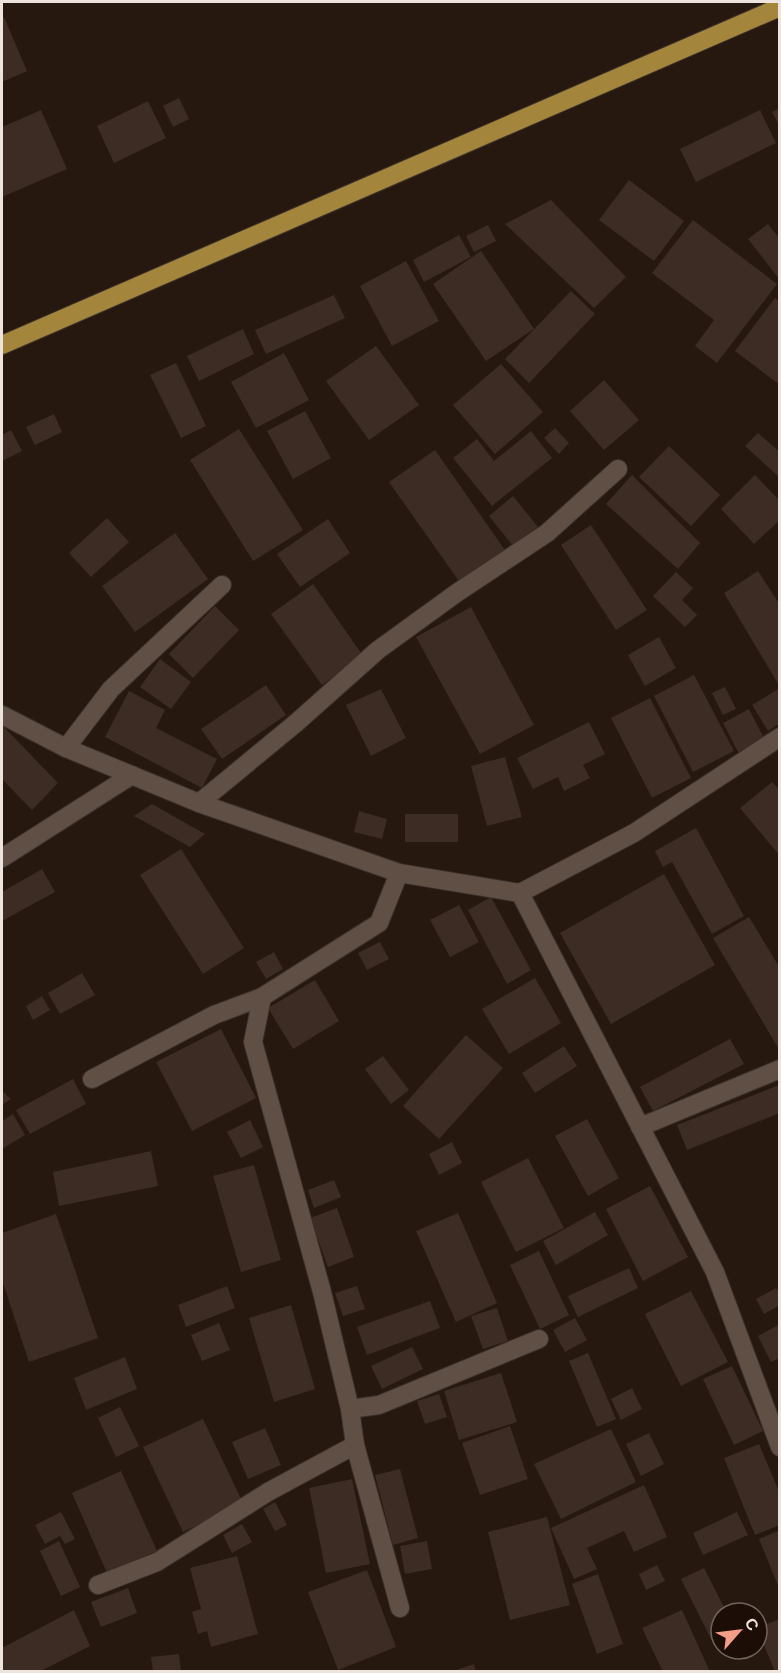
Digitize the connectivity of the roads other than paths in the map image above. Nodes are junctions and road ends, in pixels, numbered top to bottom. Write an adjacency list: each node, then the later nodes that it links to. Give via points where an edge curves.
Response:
1 (780, 7): 2 (main road)
2 (2, 345)
3 (618, 469): 9 (street, via 547,533 378,650)
4 (222, 585): 7 (street, via 111,689)
5 (2, 715): 7 (street)
6 (780, 737): 12 (street, via 634,833)
7 (66, 748): 8 (street)
8 (132, 775): 9 (street); 10 (street)
9 (199, 802): 11 (street)
10 (2, 858)
11 (399, 873): 12 (street); 13 (street, via 379,923)
12 (520, 893): 16 (street)
13 (262, 997): 15 (street, via 214,1015); 18 (street, via 253,1042)
14 (780, 1069): 16 (street)
15 (92, 1079)
16 (640, 1127): 20 (street, via 714,1272)
17 (539, 1340): 18 (street, via 379,1405)
18 (350, 1408): 19 (street)
19 (355, 1445): 21 (street, via 268,1492 157,1562); 22 (street)
20 (780, 1447)
21 (98, 1585)
22 (400, 1608)

